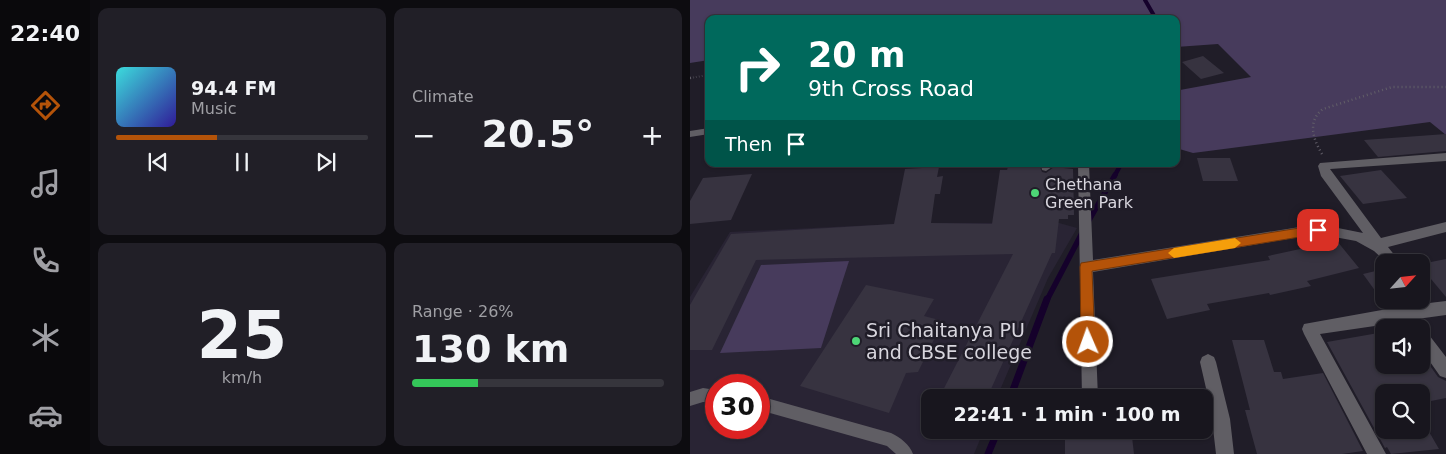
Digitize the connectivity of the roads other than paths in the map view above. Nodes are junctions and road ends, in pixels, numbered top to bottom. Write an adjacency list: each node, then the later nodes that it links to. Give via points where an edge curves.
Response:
1 (705, 132): 2 (street)
2 (690, 134)
3 (1446, 157): 6 (street, via 1324,166 1325,173)
4 (1083, 167): 8 (street)
5 (1446, 227): 6 (street)
6 (1378, 244): 7 (street); 8 (street, via 1335,231 1318,230)
7 (1387, 254)
8 (1086, 267): 17 (street)
9 (1430, 307): 10 (street)
10 (1446, 308)
11 (1414, 309): 12 (street)
12 (1404, 313): 13 (street); 25 (street, via 1309,329)
13 (1408, 319)
14 (1430, 348): 16 (street)
15 (1208, 362): 18 (street)
16 (1446, 370)
17 (1090, 389)
18 (1210, 389)
19 (705, 395): 20 (lane)
20 (690, 399)
21 (770, 406): 23 (lane, via 891,440)
22 (1213, 419): 24 (street)
23 (906, 454)
24 (1225, 454)
25 (1376, 454)

